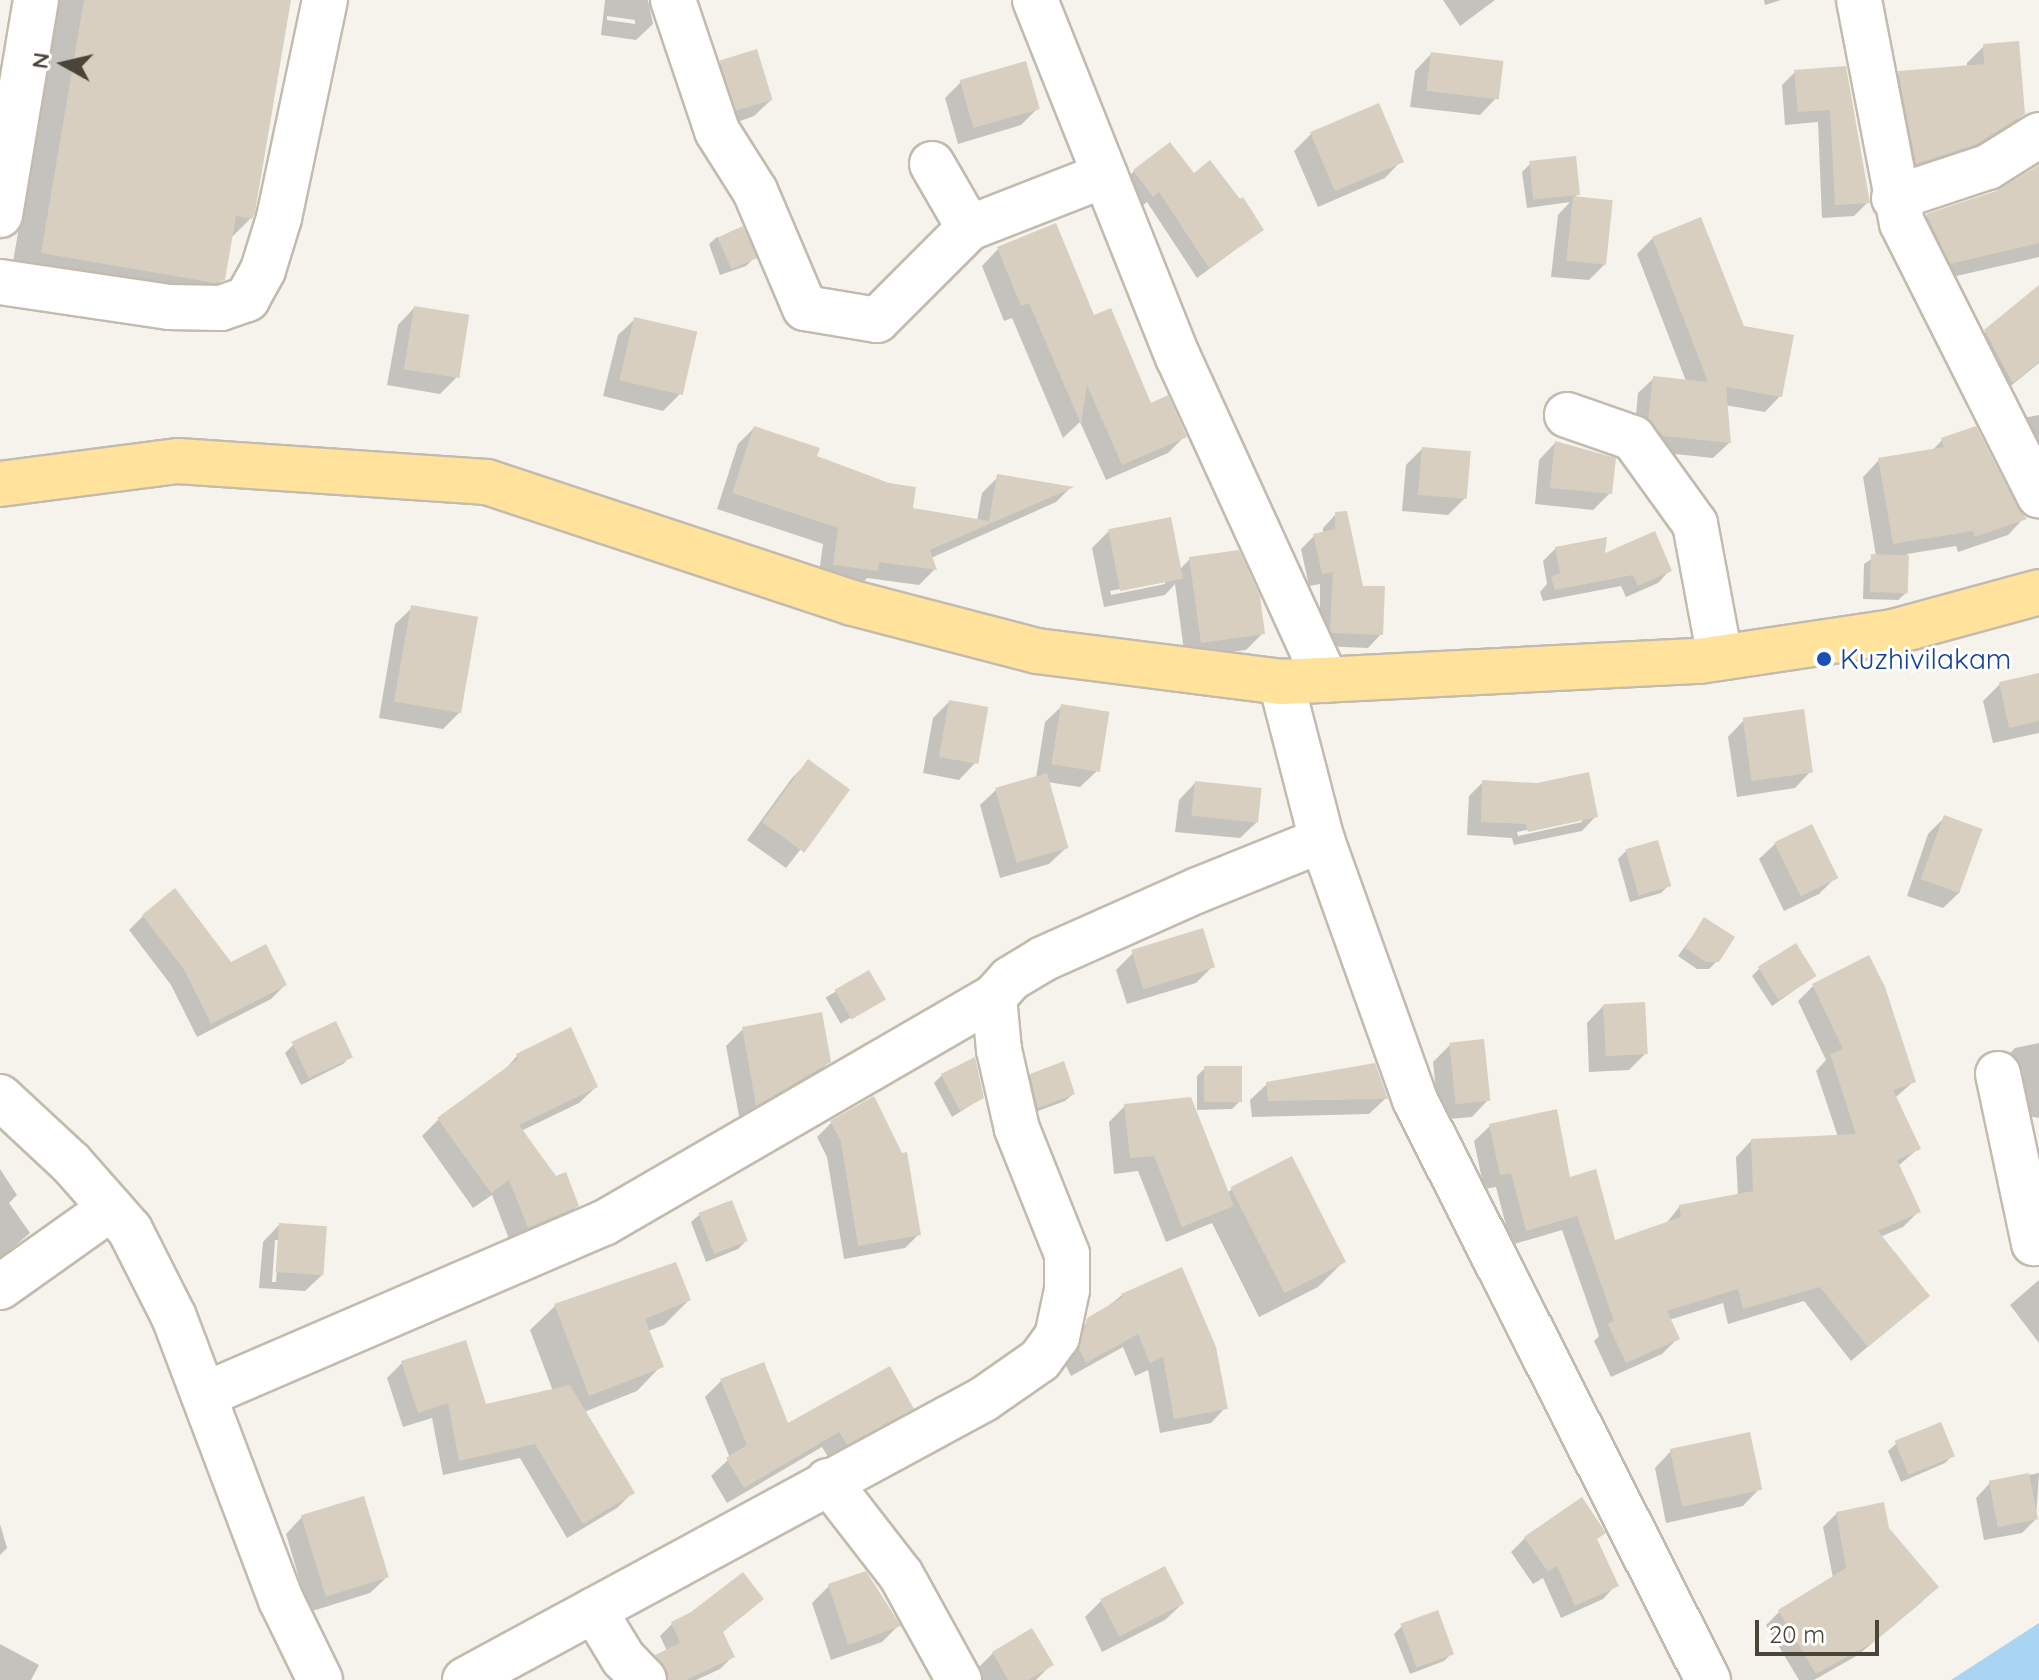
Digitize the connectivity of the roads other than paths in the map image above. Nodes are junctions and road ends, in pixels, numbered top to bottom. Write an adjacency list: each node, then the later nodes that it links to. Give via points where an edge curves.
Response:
1 (36, 0): 10 (street)
2 (325, 0): 12 (street, via 279,218 263,270 247,299 221,308 169,307)
3 (673, 0): 11 (street, via 717,131 755,191 805,308 877,320)
4 (1035, 0): 8 (street)
5 (1859, 0): 9 (street)
6 (2039, 135): 9 (street, via 1988,167)
7 (932, 164): 11 (street)
8 (1105, 175): 11 (street); 18 (street, via 1178,357)
9 (1894, 198): 15 (street, via 1924,271)
10 (0, 215)
11 (969, 228)
12 (0, 282)
13 (1567, 415): 17 (street, via 1633,438 1695,524)
14 (0, 484): 19 (main road, via 178,461 487,482 853,603 1037,651)
15 (2039, 495)
16 (2039, 592): 17 (main road, via 1893,632)
17 (1720, 658): 18 (main road)
18 (1326, 680): 19 (main road)
19 (1281, 682): 20 (street)
20 (1322, 840): 21 (street, via 1043,959 1010,979); 34 (street, via 1415,1100)
21 (994, 997): 27 (street, via 604,1223); 28 (street, via 999,1050 1017,1129 1067,1254 1067,1290 1057,1337 1040,1360 984,1399)
22 (1998, 1074): 25 (street, via 2034,1243)
23 (0, 1097): 24 (street)
24 (111, 1208): 26 (street); 27 (street, via 130,1230 174,1317)
25 (2039, 1241)
26 (0, 1287)
27 (204, 1395): 30 (street, via 281,1600)
28 (828, 1481): 29 (street); 33 (street, via 901,1575)
29 (594, 1610): 31 (street); 32 (street, via 623,1658)
30 (320, 1680)
31 (465, 1680)
32 (644, 1680)
33 (959, 1680)
34 (1708, 1680)

